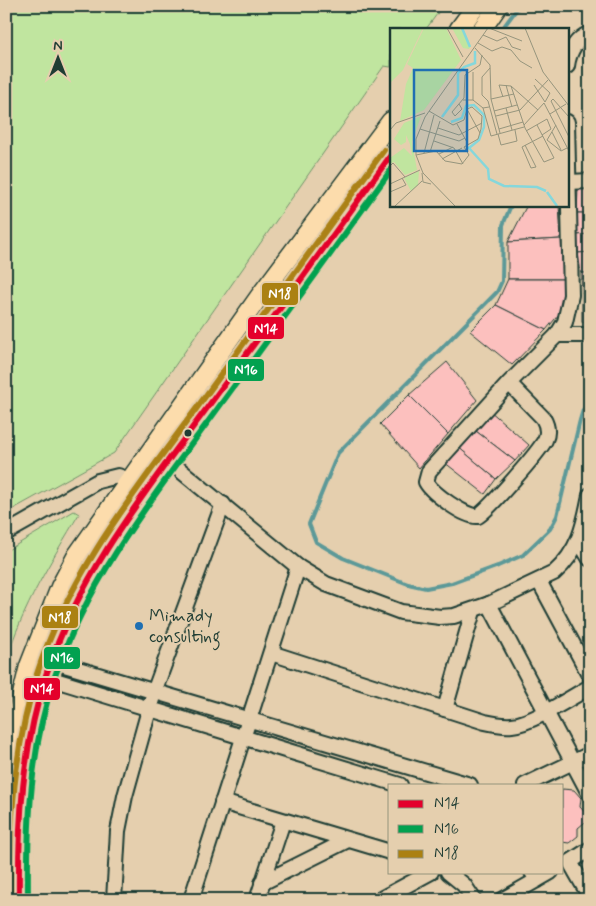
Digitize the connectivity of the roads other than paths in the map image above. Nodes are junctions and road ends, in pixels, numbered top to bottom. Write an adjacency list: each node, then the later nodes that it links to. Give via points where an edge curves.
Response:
1 (476, 6): 3 (main road)
2 (498, 6): 4 (main road)
3 (461, 28)
4 (483, 28)
5 (590, 33): 6 (street, via 571,50)
6 (568, 62)
7 (390, 122): 16 (main road, via 259,297)
8 (568, 152): 11 (street)
9 (390, 156): 15 (main road)
10 (590, 181): 11 (street)
11 (569, 182): 12 (street, via 571,295 566,322)
12 (558, 335): 13 (street); 14 (street)
13 (590, 335)
14 (510, 383): 14 (street, via 427,476 426,482 432,490 468,515 478,516 489,507 547,435 543,418)
15 (168, 461): 18 (street); 27 (main road, via 105,550 68,618)
16 (130, 480): 19 (street, via 118,476 98,481); 37 (main road, via 95,528 60,587 29,666)
17 (590, 495): 20 (street)
18 (223, 504): 22 (street); 30 (street)
19 (6, 533)
20 (579, 541): 21 (street); 23 (street, via 565,564)
21 (590, 559)
22 (298, 567): 25 (street, via 326,584 401,612 440,617); 26 (street)
23 (539, 581): 24 (street); 28 (street)
24 (489, 604): 25 (street); 33 (street)
25 (473, 611): 32 (street)
26 (271, 653): 32 (street); 34 (street)
27 (48, 669): 30 (street); 31 (street); 54 (main road, via 22,779 18,838)
28 (590, 676)
29 (590, 687): 33 (street)
30 (154, 692): 31 (street); 34 (street)
31 (150, 708): 35 (street); 55 (street, via 121,812)
32 (445, 709): 33 (street, via 510,726)
33 (545, 711): 38 (street)
34 (249, 720): 35 (street); 40 (street)
35 (243, 736): 39 (street); 43 (street)
36 (590, 754): 38 (street)
37 (6, 760)
38 (572, 763): 41 (street); 42 (street)
39 (397, 784)
40 (467, 784)
41 (527, 784)
42 (590, 795)
43 (222, 802): 44 (street); 56 (street)
44 (283, 821): 45 (street); 52 (street)
45 (348, 840): 47 (street); 52 (street)
46 (590, 849): 48 (street)
47 (388, 851)
48 (566, 864): 53 (street)
49 (427, 874): 58 (street)
50 (450, 874): 59 (street, via 464,885)
51 (535, 876): 60 (street)
52 (262, 883): 57 (street)
53 (590, 896)
54 (19, 900)
55 (114, 900)
56 (191, 900)
57 (256, 900)
58 (379, 900)
59 (474, 900)
60 (502, 900)

